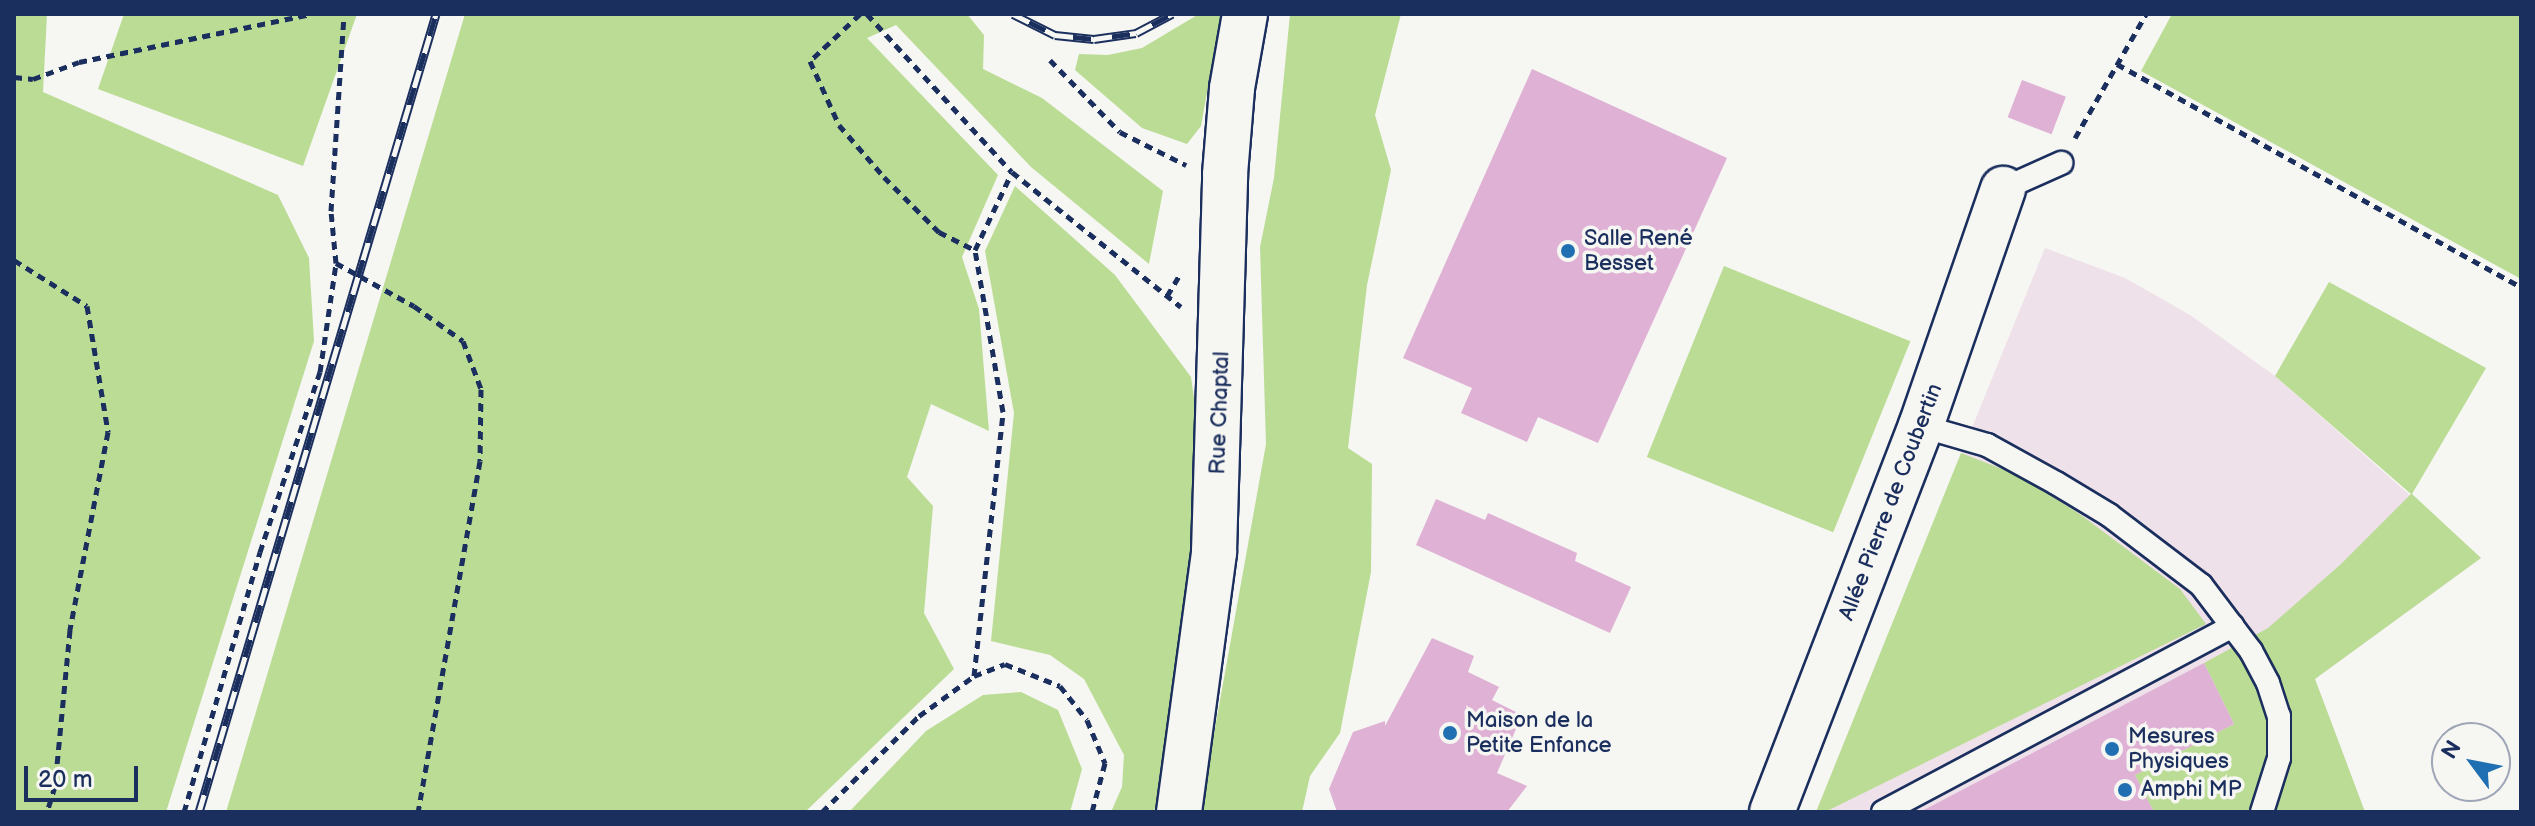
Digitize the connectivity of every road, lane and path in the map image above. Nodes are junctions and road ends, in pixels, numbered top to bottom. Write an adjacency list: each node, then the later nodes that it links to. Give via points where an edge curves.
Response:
1 (311, 14): 9 (path, via 79,62 33,79)
2 (344, 14): 16 (path, via 331,211)
3 (860, 14): 14 (path, via 810,61 839,125 939,232)
4 (867, 14): 11 (path)
5 (1245, 14): 12 (street, Rue Chaptal)
6 (2146, 14): 8 (path)
7 (1050, 60): 12 (path, via 1120,132 1177,162)
8 (2117, 64): 10 (path); 17 (path)
9 (14, 77)
10 (2061, 163): 13 (lane)
11 (1012, 172): 14 (path); 18 (path, via 1167,298)
12 (1225, 174): 18 (street, Rue Chaptal)
13 (2003, 189): 19 (street, Allée Pierre de Coubertin)
14 (975, 250): 21 (path, via 1003,412)
15 (14, 260): 22 (path, via 87,306 108,432 70,630 55,786)
16 (336, 263): 23 (path, via 320,372 260,552); 24 (path, via 414,306 463,341 481,389 480,461)
17 (2521, 287)
18 (1222, 334): 27 (street, Rue Chaptal, via 1214,552)
19 (1921, 426): 20 (lane, via 1987,445 2109,515 2201,585); 28 (street, Allée Pierre de Coubertin)
20 (2233, 626): 29 (lane); 30 (lane, via 2268,683 2279,716 2279,758)
21 (974, 676): 25 (path, via 919,716); 26 (path, via 1005,664 1060,686 1087,720 1105,763)
22 (47, 812)
23 (184, 812)
24 (418, 812)
25 (822, 812)
26 (1092, 812)
27 (1179, 812)
28 (1772, 812)
29 (1883, 812)
30 (2262, 812)

